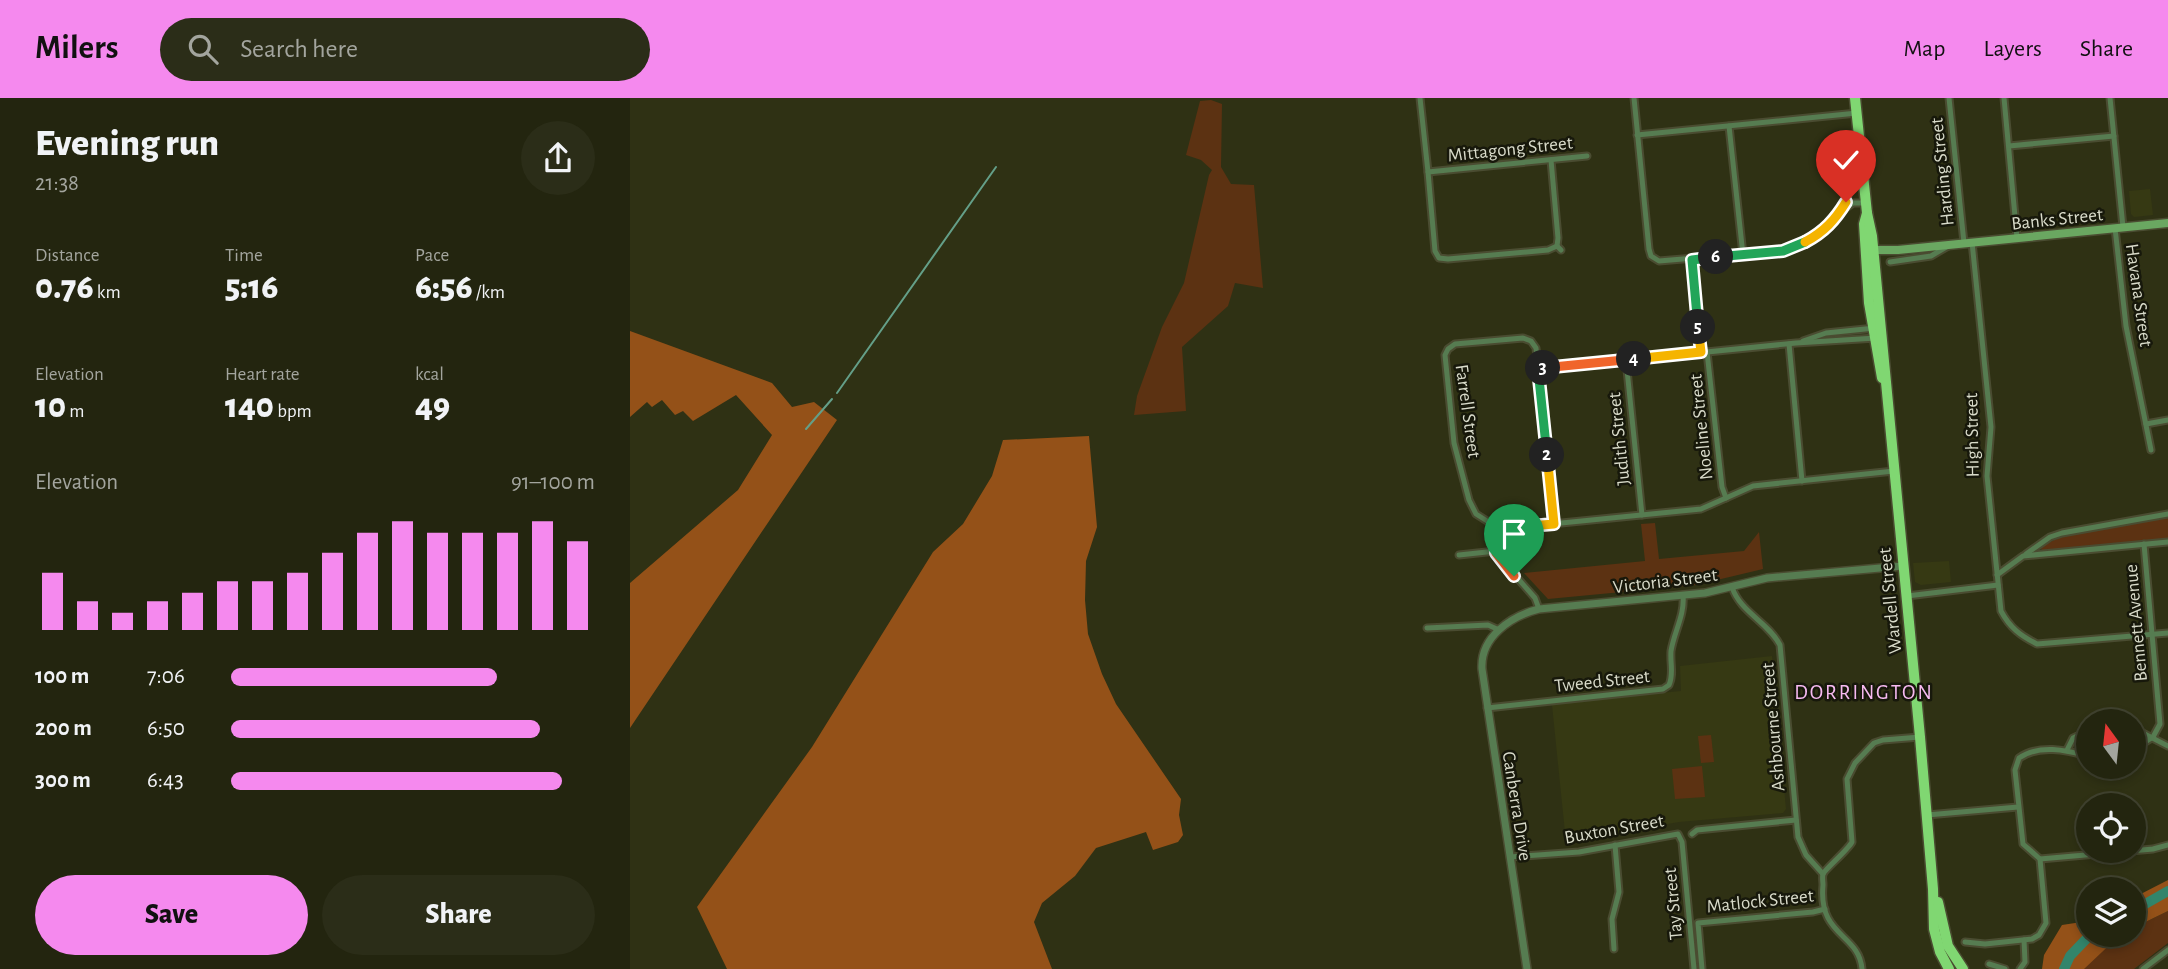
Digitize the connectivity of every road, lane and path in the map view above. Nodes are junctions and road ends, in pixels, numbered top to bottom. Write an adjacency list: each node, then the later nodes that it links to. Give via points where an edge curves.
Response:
1 (1420, 98): 15 (street, Mittagong Street)
2 (1634, 98): 9 (street)
3 (1855, 98): 7 (highway, Wardell Street)
4 (1949, 98): 21 (street, Harding Street)
5 (2004, 98): 11 (street)
6 (2110, 98): 10 (street, Havana Street)
7 (1857, 113): 8 (street); 14 (highway, Wardell Street)
8 (1729, 126): 9 (street); 24 (street)
9 (1637, 135): 25 (street, via 1648,249 1654,259 1663,262)
10 (2114, 136): 11 (street); 19 (street, Havana Street)
11 (2009, 146): 20 (street)
12 (1587, 156): 13 (street, Mittagong Street)
13 (1551, 160): 15 (street, Mittagong Street); 15 (street, via 1559,248 1548,250 1439,258)
14 (1863, 171): 16 (highway, Wardell Street); 17 (street)
15 (1428, 173)
16 (1866, 208): 17 (street, via 1853,204); 23 (highway, Wardell Street, via 1871,224)
17 (1840, 212): 24 (street, via 1822,233 1795,247)
18 (2168, 223): 19 (main road, Banks Street)
19 (2119, 227): 20 (main road, Banks Street); 33 (street, Havana Street, via 2126,326)
20 (2017, 237): 21 (main road, Banks Street)
21 (1968, 243): 22 (main road, Banks Street); 48 (street, High Street, via 1991,427 1987,476)
22 (1950, 244): 23 (main road, Banks Street); 26 (street, Banks Street, via 1931,256)
23 (1870, 253): 27 (highway, Wardell Street)
24 (1743, 255): 25 (street)
25 (1692, 260): 29 (street, Noeline Street)
26 (1890, 262)
27 (1877, 333): 28 (street); 28 (street, via 1823,334); 35 (highway, Wardell Street)
28 (1793, 343): 29 (street); 36 (street)
29 (1704, 352): 30 (street); 37 (street, Noeline Street)
30 (1626, 360): 31 (street); 39 (street, Judith Street)
31 (1538, 369): 40 (street, Farrell Street); 41 (street, Farrell Street, via 1534,344 1525,338 1455,344 1446,353 1454,443 1469,500 1476,514)
32 (2168, 420): 33 (street)
33 (2146, 424): 34 (street, Havana Street)
34 (2151, 450)
35 (1894, 471): 36 (street); 47 (highway, Wardell Street)
36 (1802, 481): 37 (street, via 1753,486)
37 (1726, 498): 39 (street, via 1701,509)
38 (2168, 514): 46 (street, via 2062,533)
39 (1642, 515): 40 (street)
40 (1554, 524): 41 (street)
41 (1495, 526): 44 (street)
42 (2168, 542): 43 (street)
43 (2144, 544): 46 (street); 57 (street, Bennett Avenue)
44 (1496, 551): 45 (street); 53 (street)
45 (1459, 555)
46 (2023, 556): 48 (street)
47 (1903, 566): 50 (street, Victoria Street, via 1766,578); 52 (highway, Wardell Street)
48 (1997, 575): 49 (street, High Street)
49 (1998, 585): 52 (street); 57 (street, High Street, via 2007,623 2037,644)
50 (1732, 587): 51 (street, Victoria Street); 70 (street, Ashbourne Street, via 1737,601 1780,645)
51 (1683, 595): 53 (street, Victoria Street); 59 (street, Tweed Street, via 1669,685)
52 (1906, 596): 61 (highway, Wardell Street)
53 (1539, 609): 55 (street, Victoria Street)
54 (1427, 628): 55 (street, via 1488,625)
55 (1499, 630): 58 (street, Victoria Street)
56 (2168, 633): 57 (street, High Street)
57 (2152, 635): 63 (street, Bennett Avenue, via 2160,724)
58 (1486, 649): 59 (street, Canberra Drive, via 1482,664)
59 (1487, 708): 75 (street, Canberra Drive)
60 (2146, 735): 63 (street)
61 (1920, 737): 69 (highway, Wardell Street); 77 (street, via 1874,743 1855,763 1847,779 1852,842)
62 (2076, 737): 66 (street)
63 (2151, 738): 64 (street); 65 (street)
64 (2146, 741)
65 (2168, 746)
66 (2067, 750): 67 (street); 68 (street, via 2032,752 2019,758 2015,768)
67 (2076, 753)
68 (2018, 807): 69 (street); 76 (street, via 2023,844)
69 (1927, 815): 78 (highway, Wardell Street)
70 (1796, 820): 71 (street, Buxton Street); 77 (street, Ashbourne Street, via 1801,846)
71 (1692, 834)
72 (1680, 836): 73 (street, Buxton Street, via 1675,833); 88 (street, Tay Street)
73 (1615, 845): 75 (street, Buxton Street); 83 (street, via 1619,892 1612,919)
74 (2168, 845): 76 (street)
75 (1510, 857): 87 (street, Canberra Drive)
76 (2040, 859): 81 (street, via 2046,923 2039,935)
77 (1823, 874): 79 (street)
78 (1933, 889): 86 (highway, Wardell Street, via 1934,929); 91 (highway, Wardell Street, via 1948,946)
79 (1825, 909): 80 (street, Matlock Street); 90 (street, via 1832,926 1861,956)
80 (1698, 923): 89 (street, Tay Street)
81 (2025, 940): 82 (street); 93 (street, via 2025,962)
82 (1965, 942)
83 (1614, 950)
84 (2168, 950): 94 (street)
85 (1989, 964): 92 (street)
86 (1945, 966)
87 (1527, 969)
88 (1694, 969)
89 (1702, 969)
90 (1862, 969)
91 (1963, 969)
92 (2005, 969)
93 (2020, 969)
94 (2143, 969)

